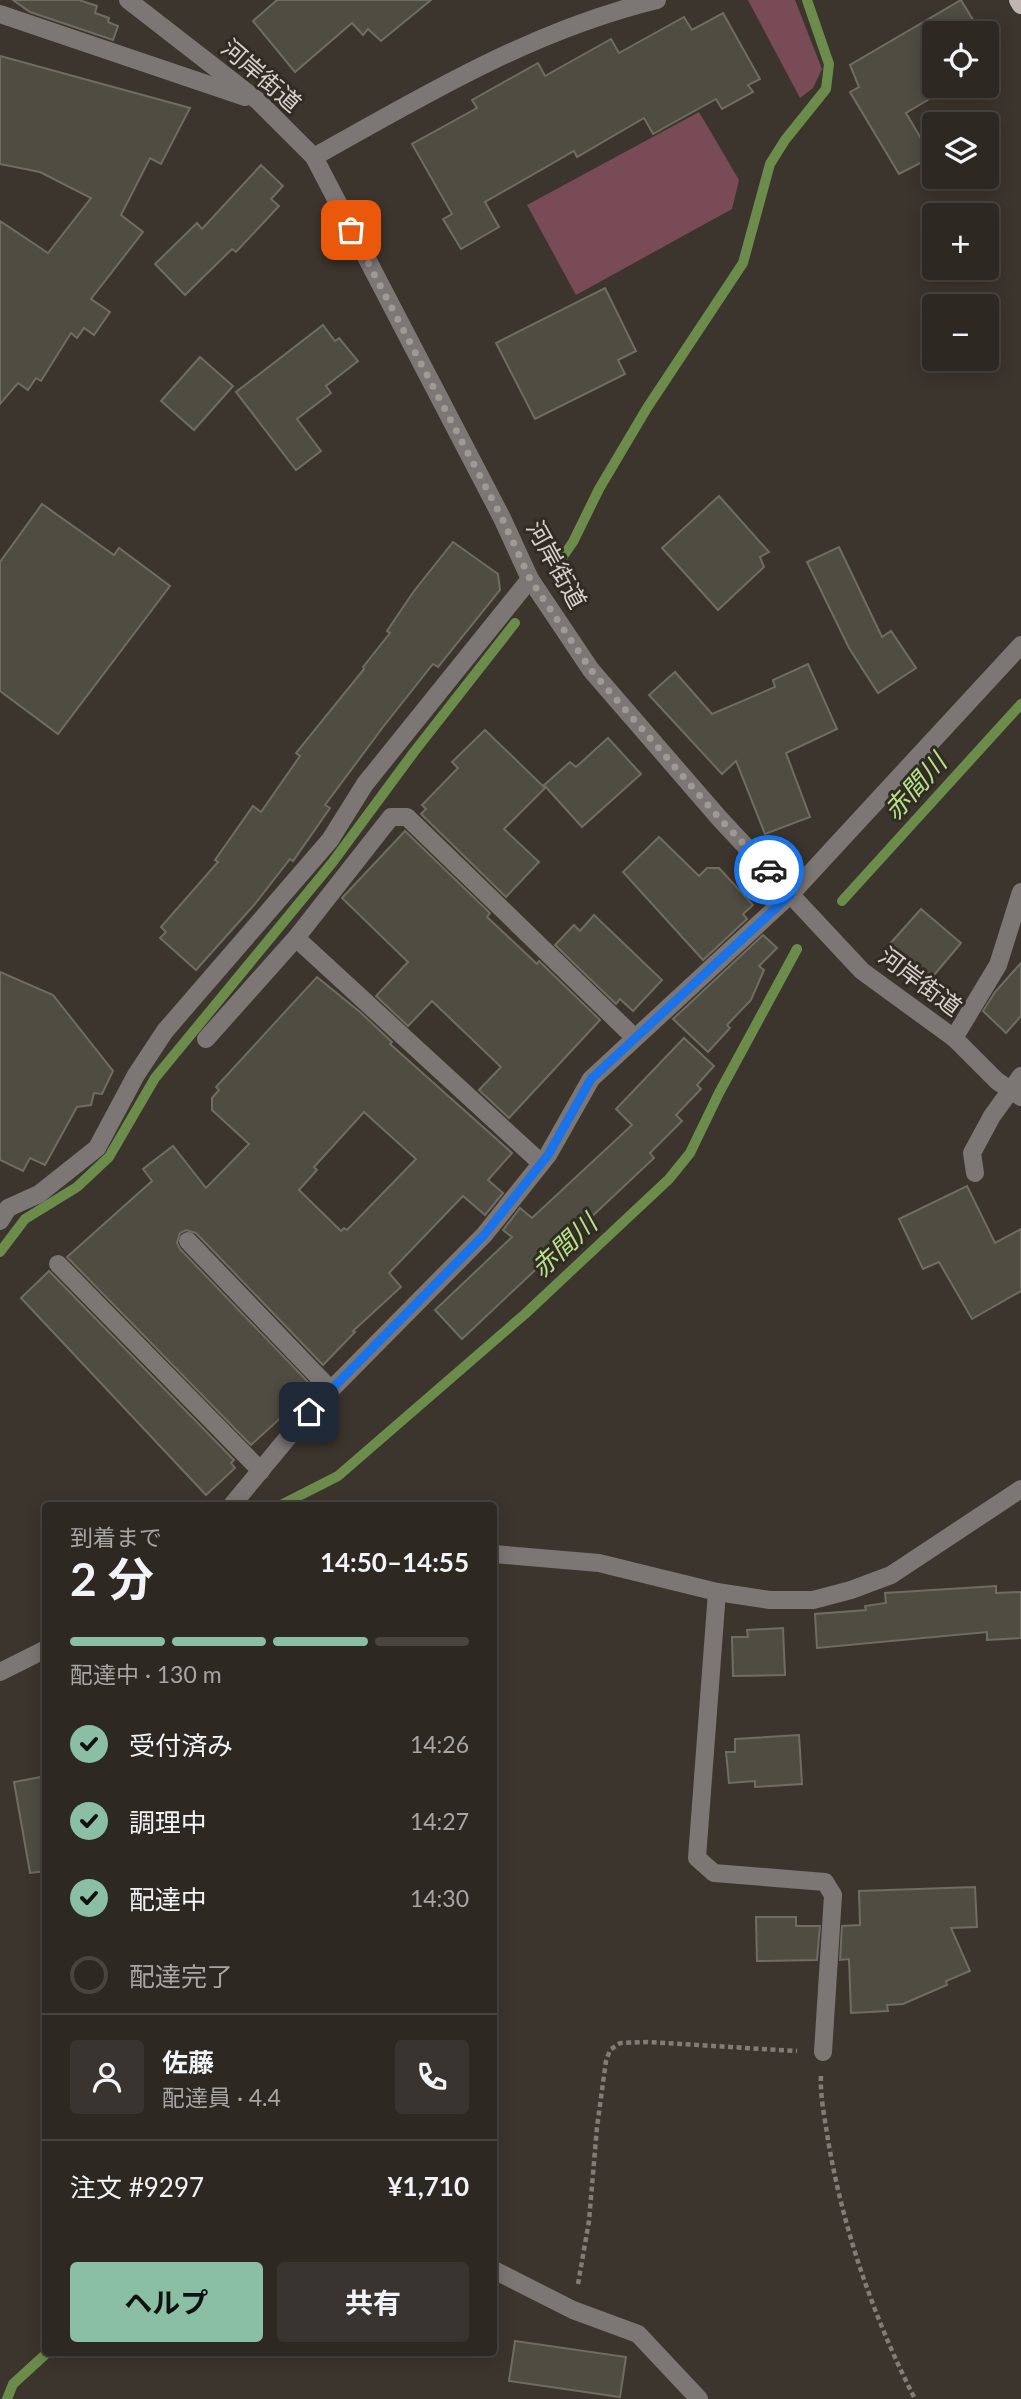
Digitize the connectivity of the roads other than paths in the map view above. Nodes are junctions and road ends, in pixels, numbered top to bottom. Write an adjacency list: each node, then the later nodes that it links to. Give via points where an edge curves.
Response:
1 (128, 0): 7 (street, 河岸街道)
2 (159, 0): 7 (street)
3 (657, 0): 5 (street)
4 (1018, 0): 6 (main road)
5 (637, 2): 10 (street, via 475,67)
6 (1021, 5)
7 (145, 13): 9 (street, 河岸街道)
8 (0, 14): 9 (street)
9 (258, 102): 10 (street, 河岸街道)
10 (314, 158): 11 (street, 河岸街道)
11 (530, 579): 14 (street, 河岸街道, via 591,670); 22 (street, via 365,784 330,840 166,1031 97,1148 39,1194)
12 (1021, 645): 14 (street)
13 (1021, 892): 17 (street, via 998,965)
14 (791, 894): 16 (street); 17 (street, 河岸街道, via 862,971)
15 (296, 938): 16 (street, via 391,817 407,817); 18 (street); 20 (street)
16 (635, 1038): 20 (street, via 591,1079)
17 (954, 1038): 19 (street, 河岸街道, via 997,1081)
18 (206, 1039)
19 (1017, 1088): 21 (street, via 972,1153)
20 (541, 1163): 25 (street, via 484,1235)
21 (975, 1173)
22 (3, 1211)
23 (188, 1241): 25 (street)
24 (58, 1264): 26 (street)
25 (331, 1390): 26 (street)
26 (261, 1471): 28 (street)
27 (1021, 1489): 30 (street, via 891,1574 852,1590 813,1600 770,1600)
28 (235, 1502)
29 (497, 1554): 30 (street, via 599,1563)
30 (716, 1592): 33 (street, via 697,1858 714,1872 825,1882 833,1895)
31 (42, 1651): 32 (street)
32 (0, 1672)
33 (823, 2052)
34 (497, 2272): 35 (street, via 570,2308 638,2334)
35 (699, 2399)

